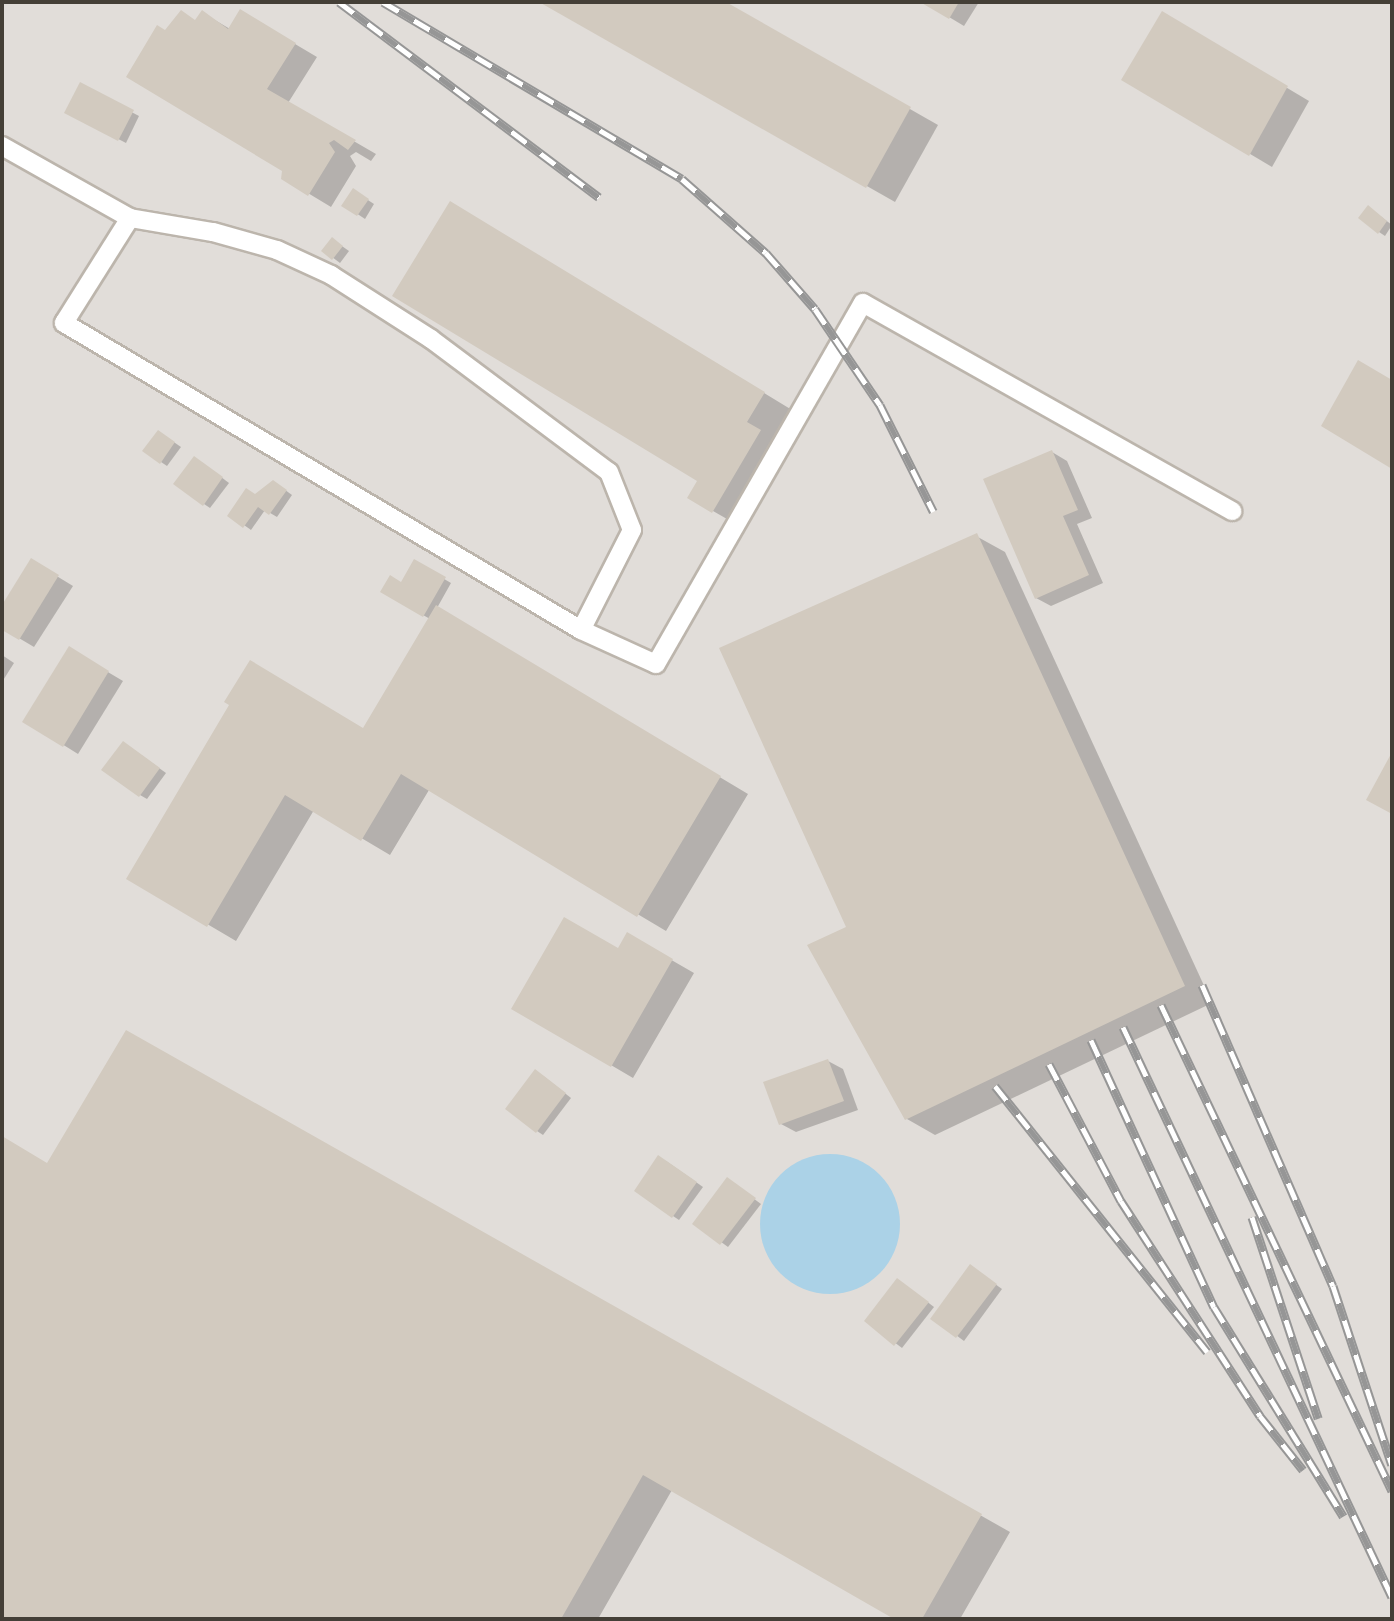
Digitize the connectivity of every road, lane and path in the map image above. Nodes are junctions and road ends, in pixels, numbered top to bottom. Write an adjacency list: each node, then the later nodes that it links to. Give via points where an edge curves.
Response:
1 (2, 146): 2 (lane)
2 (130, 218): 4 (lane, via 64,323); 4 (lane, via 264,246 331,275 431,339 609,472 632,530)
3 (1232, 511): 4 (lane, via 863,303 656,664)
4 (581, 630)

